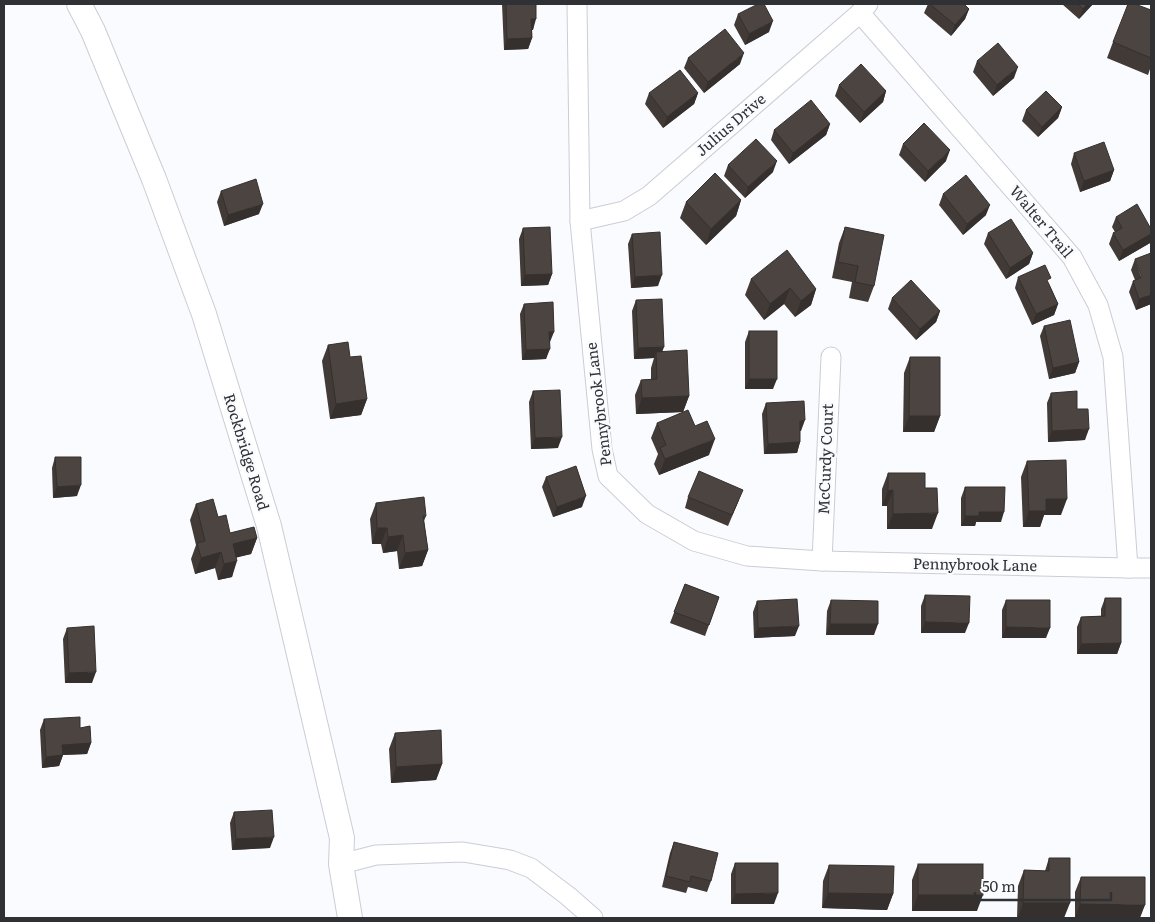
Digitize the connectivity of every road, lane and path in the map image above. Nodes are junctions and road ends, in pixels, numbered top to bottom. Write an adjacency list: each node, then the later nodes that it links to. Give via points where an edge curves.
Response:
1 (79, 4): 9 (main road, Rockbridge Road, via 154,179 204,314 269,526 342,838)
2 (577, 4): 4 (street, Pennybrook Lane)
3 (864, 8): 4 (street, Julius Drive, via 649,196 624,211); 7 (street, Walter Trail, via 1072,257 1098,305 1113,358)
4 (580, 221): 6 (street, Pennybrook Lane, via 602,449 608,476 647,514 694,541 747,556)
5 (831, 357): 6 (street, McCurdy Court)
6 (822, 561): 7 (street, Pennybrook Lane)
7 (1128, 568): 8 (street, Pennybrook Lane)
8 (1151, 568)
9 (341, 864): 10 (main road, Rockbridge Road); 11 (street, via 376,855 463,852 510,860 530,868)
10 (350, 918)
11 (592, 918)

